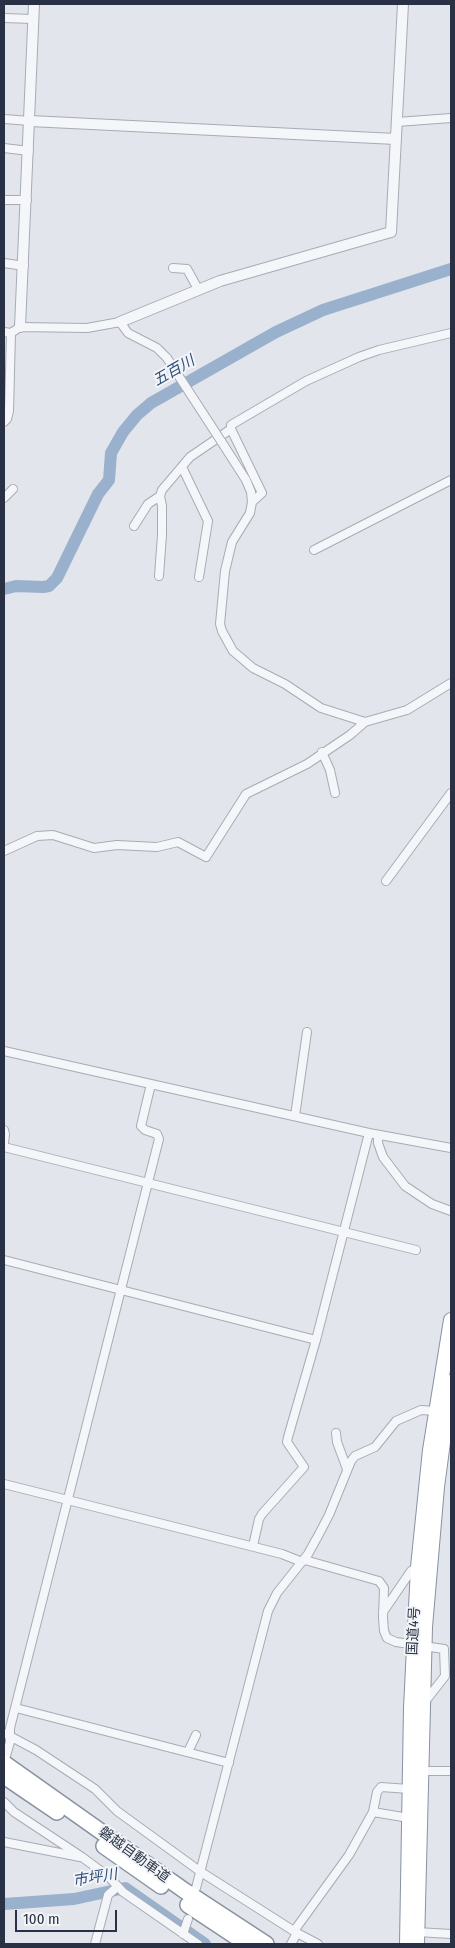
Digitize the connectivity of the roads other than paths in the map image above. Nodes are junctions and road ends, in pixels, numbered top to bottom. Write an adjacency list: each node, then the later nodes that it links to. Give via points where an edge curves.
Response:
1 (34, 4): 4 (street)
2 (403, 4): 8 (street)
3 (4, 18): 4 (street)
4 (33, 19): 7 (street)
5 (451, 118): 8 (street)
6 (4, 119): 7 (street)
7 (30, 121): 9 (street); 11 (street)
8 (398, 122): 9 (street)
9 (396, 139): 17 (street, via 391,232)
10 (4, 148): 11 (street)
11 (29, 151): 13 (street)
12 (4, 200): 13 (street)
13 (27, 200): 15 (street)
14 (4, 263): 15 (street)
15 (24, 266): 19 (street)
16 (173, 268): 17 (street, via 187,269)
17 (198, 290): 18 (street)
18 (120, 322): 19 (street, via 87,328); 29 (street, bridge, via 128,333 157,348 166,358 246,480)
19 (20, 327): 20 (street)
20 (7, 332): 22 (street, via 9,410)
21 (451, 333): 23 (street, via 359,357 306,381 231,425)
22 (4, 422)
23 (230, 429): 24 (street); 29 (street, via 262,493)
24 (182, 467): 27 (street, via 167,482); 33 (street, via 208,521)
25 (451, 480): 31 (street)
26 (13, 489): 28 (street)
27 (160, 496): 30 (street, via 148,504); 32 (street)
28 (4, 498)
29 (252, 502): 35 (street, via 250,513 232,542 224,571 220,624 227,642 232,651 253,668 321,708)
30 (134, 526)
31 (314, 550)
32 (159, 576)
33 (199, 577)
34 (451, 683): 35 (street, via 407,710)
35 (365, 722): 36 (street)
36 (322, 752): 37 (street); 39 (street, via 307,764 246,794 206,857 178,842 157,847 117,845 94,848 53,835 37,836)
37 (335, 793)
38 (451, 793): 40 (street)
39 (4, 851)
40 (386, 881)
41 (307, 1032): 44 (street)
42 (4, 1051): 43 (street)
43 (151, 1084): 44 (street); 51 (street, via 141,1126 157,1134 159,1139)
44 (294, 1116): 46 (street)
45 (4, 1130): 48 (street)
46 (369, 1133): 47 (street); 53 (street)
47 (378, 1135): 50 (street); 52 (street, via 383,1157 405,1186)
48 (4, 1143)
49 (4, 1147): 51 (street)
50 (451, 1148)
51 (148, 1184): 53 (street); 56 (street)
52 (451, 1212)
53 (344, 1232): 54 (street); 58 (street)
54 (416, 1250)
55 (4, 1260): 56 (street)
56 (121, 1290): 58 (street); 64 (street)
57 (451, 1320): 60 (highway, 国道4号)
58 (316, 1340): 65 (street, via 288,1442 304,1467 262,1514)
59 (451, 1382): 69 (highway, 国道4号)
60 (436, 1411): 62 (street, via 421,1410 396,1420 375,1447 355,1456); 67 (highway, 国道4号)
61 (336, 1433): 62 (street)
62 (347, 1469): 66 (street, via 329,1515)
63 (4, 1484): 64 (street)
64 (68, 1500): 65 (street); 72 (street)
65 (253, 1546): 66 (street)
66 (302, 1562): 68 (street, via 306,1560 379,1581 384,1588); 77 (street, via 277,1593 268,1611)
67 (418, 1567): 68 (street); 69 (highway, 国道4号)
68 (383, 1612): 69 (street, via 387,1638)
69 (419, 1646): 70 (street, via 444,1649); 71 (highway, 国道4号); 81 (highway, 国道4号)
70 (448, 1657): 71 (street, via 445,1676)
71 (423, 1706): 78 (highway, 国道4号)
72 (16, 1708): 73 (street); 75 (street)
73 (7, 1731): 76 (street); 87 (street, via 95,1789 117,1811)
74 (196, 1735): 75 (street)
75 (188, 1752): 77 (street)
76 (5, 1760): 98 (highway, 磐越自動車道, via 185,1891)
77 (229, 1763): 87 (street)
78 (421, 1771): 79 (street); 94 (highway, 国道4号)
79 (451, 1771)
80 (4, 1776): 97 (highway, 磐越自動車道)
81 (409, 1789): 83 (street, via 380,1787); 84 (highway, 国道4号)
82 (4, 1802): 86 (street)
83 (373, 1812): 84 (street); 91 (street, via 349,1855)
84 (409, 1818): 101 (highway, 国道4号)
85 (4, 1842): 86 (street)
86 (82, 1857): 88 (street)
87 (201, 1872): 89 (street); 91 (street)
88 (117, 1887): 92 (street); 95 (street, via 108,1895)
89 (196, 1888)
90 (188, 1919): 92 (street)
91 (295, 1932): 99 (street); 100 (street)
92 (183, 1934): 96 (street)
93 (451, 1934): 94 (street)
94 (417, 1938)
95 (95, 1944)
96 (198, 1944)
97 (247, 1944)
98 (266, 1944)
99 (291, 1944)
100 (318, 1944)
101 (407, 1944)

